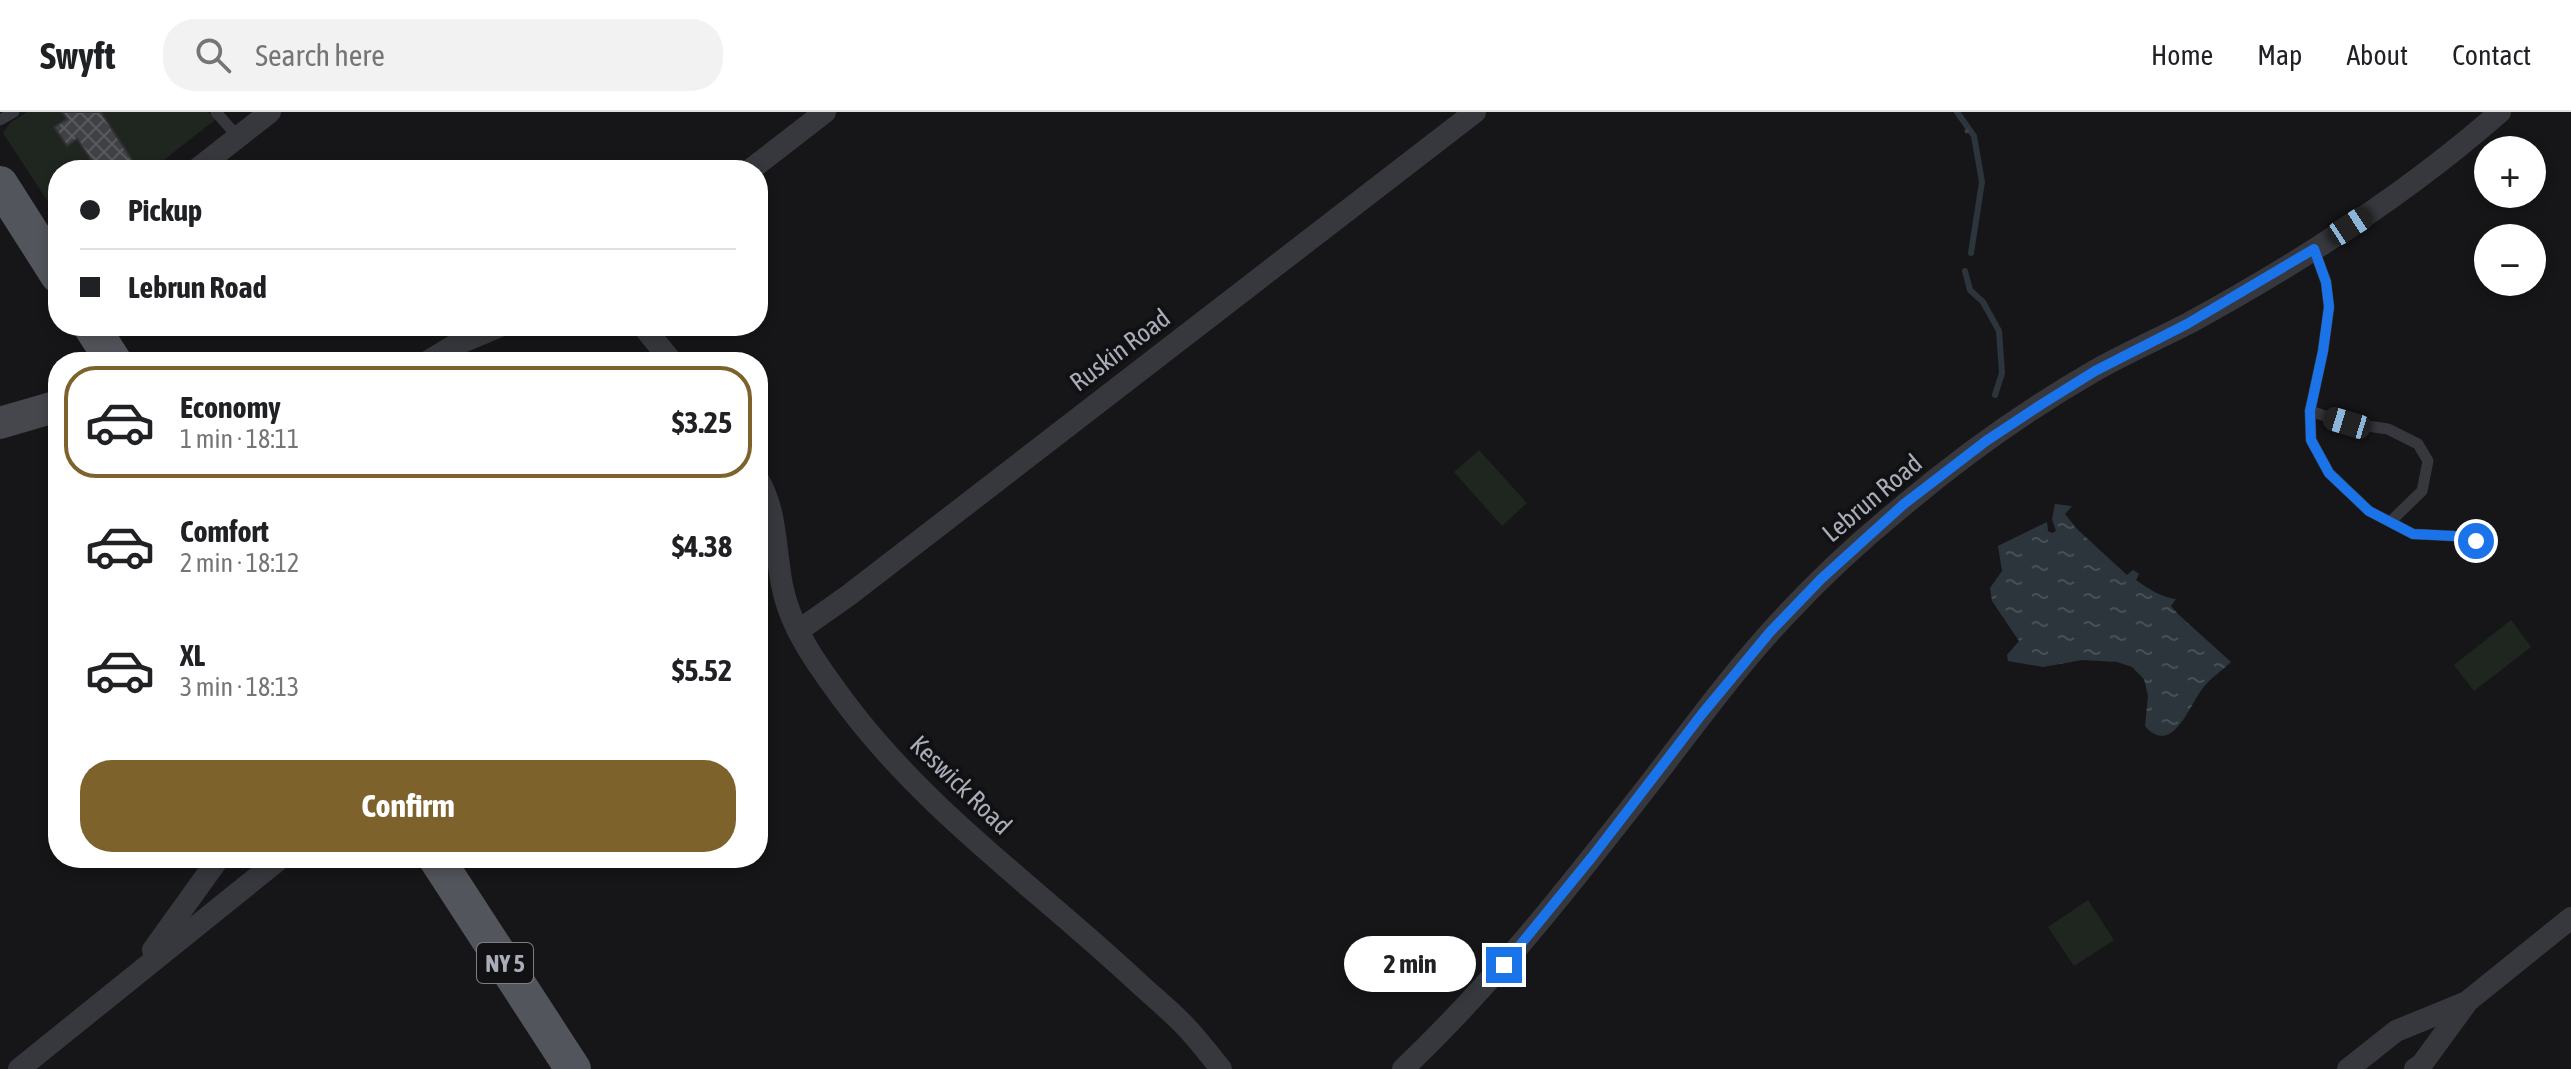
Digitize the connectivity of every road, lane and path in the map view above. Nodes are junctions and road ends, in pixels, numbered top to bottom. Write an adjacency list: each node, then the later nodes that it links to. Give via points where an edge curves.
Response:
1 (14, 112): 7 (lane)
2 (216, 112): 10 (lane)
3 (270, 112): 10 (street)
4 (825, 112): 12 (street)
5 (1475, 112): 26 (street, Ruskin Road)
6 (2500, 112): 14 (street, Lebrun Road, via 2396,196)
7 (0, 120)
8 (1974, 128): 9 (path)
9 (1965, 132)
10 (238, 137): 11 (street)
11 (209, 160)
12 (763, 160)
13 (0, 184): 15 (main road)
14 (2314, 249): 21 (lane, via 2329,307); 36 (street, Lebrun Road, via 2042,404 1986,441 1874,531 1777,624 1521,946)
15 (48, 259)
16 (476, 336): 18 (street)
17 (651, 336): 19 (street)
18 (443, 352)
19 (664, 352)
20 (48, 409): 22 (street)
21 (2310, 411): 24 (lane, via 2311,440 2329,473 2369,511); 24 (lane, via 2388,429 2418,444 2428,461 2422,491)
22 (0, 423)
23 (768, 504): 26 (street, Keswick Road, via 782,586)
24 (2390, 522): 25 (lane, via 2413,534)
25 (2476, 541)
26 (798, 631): 35 (street, Keswick Road, via 845,702 897,765 945,814 1186,1027)
27 (212, 868): 31 (street)
28 (269, 868): 31 (street)
29 (442, 868): 34 (main road, NY 5)
30 (2571, 918): 32 (street)
31 (130, 979): 33 (street)
32 (2468, 1001): 37 (street, via 2396,1031); 38 (street)
33 (19, 1069)
34 (573, 1069)
35 (1221, 1069)
36 (1403, 1069)
37 (2348, 1069)
38 (2415, 1069)

